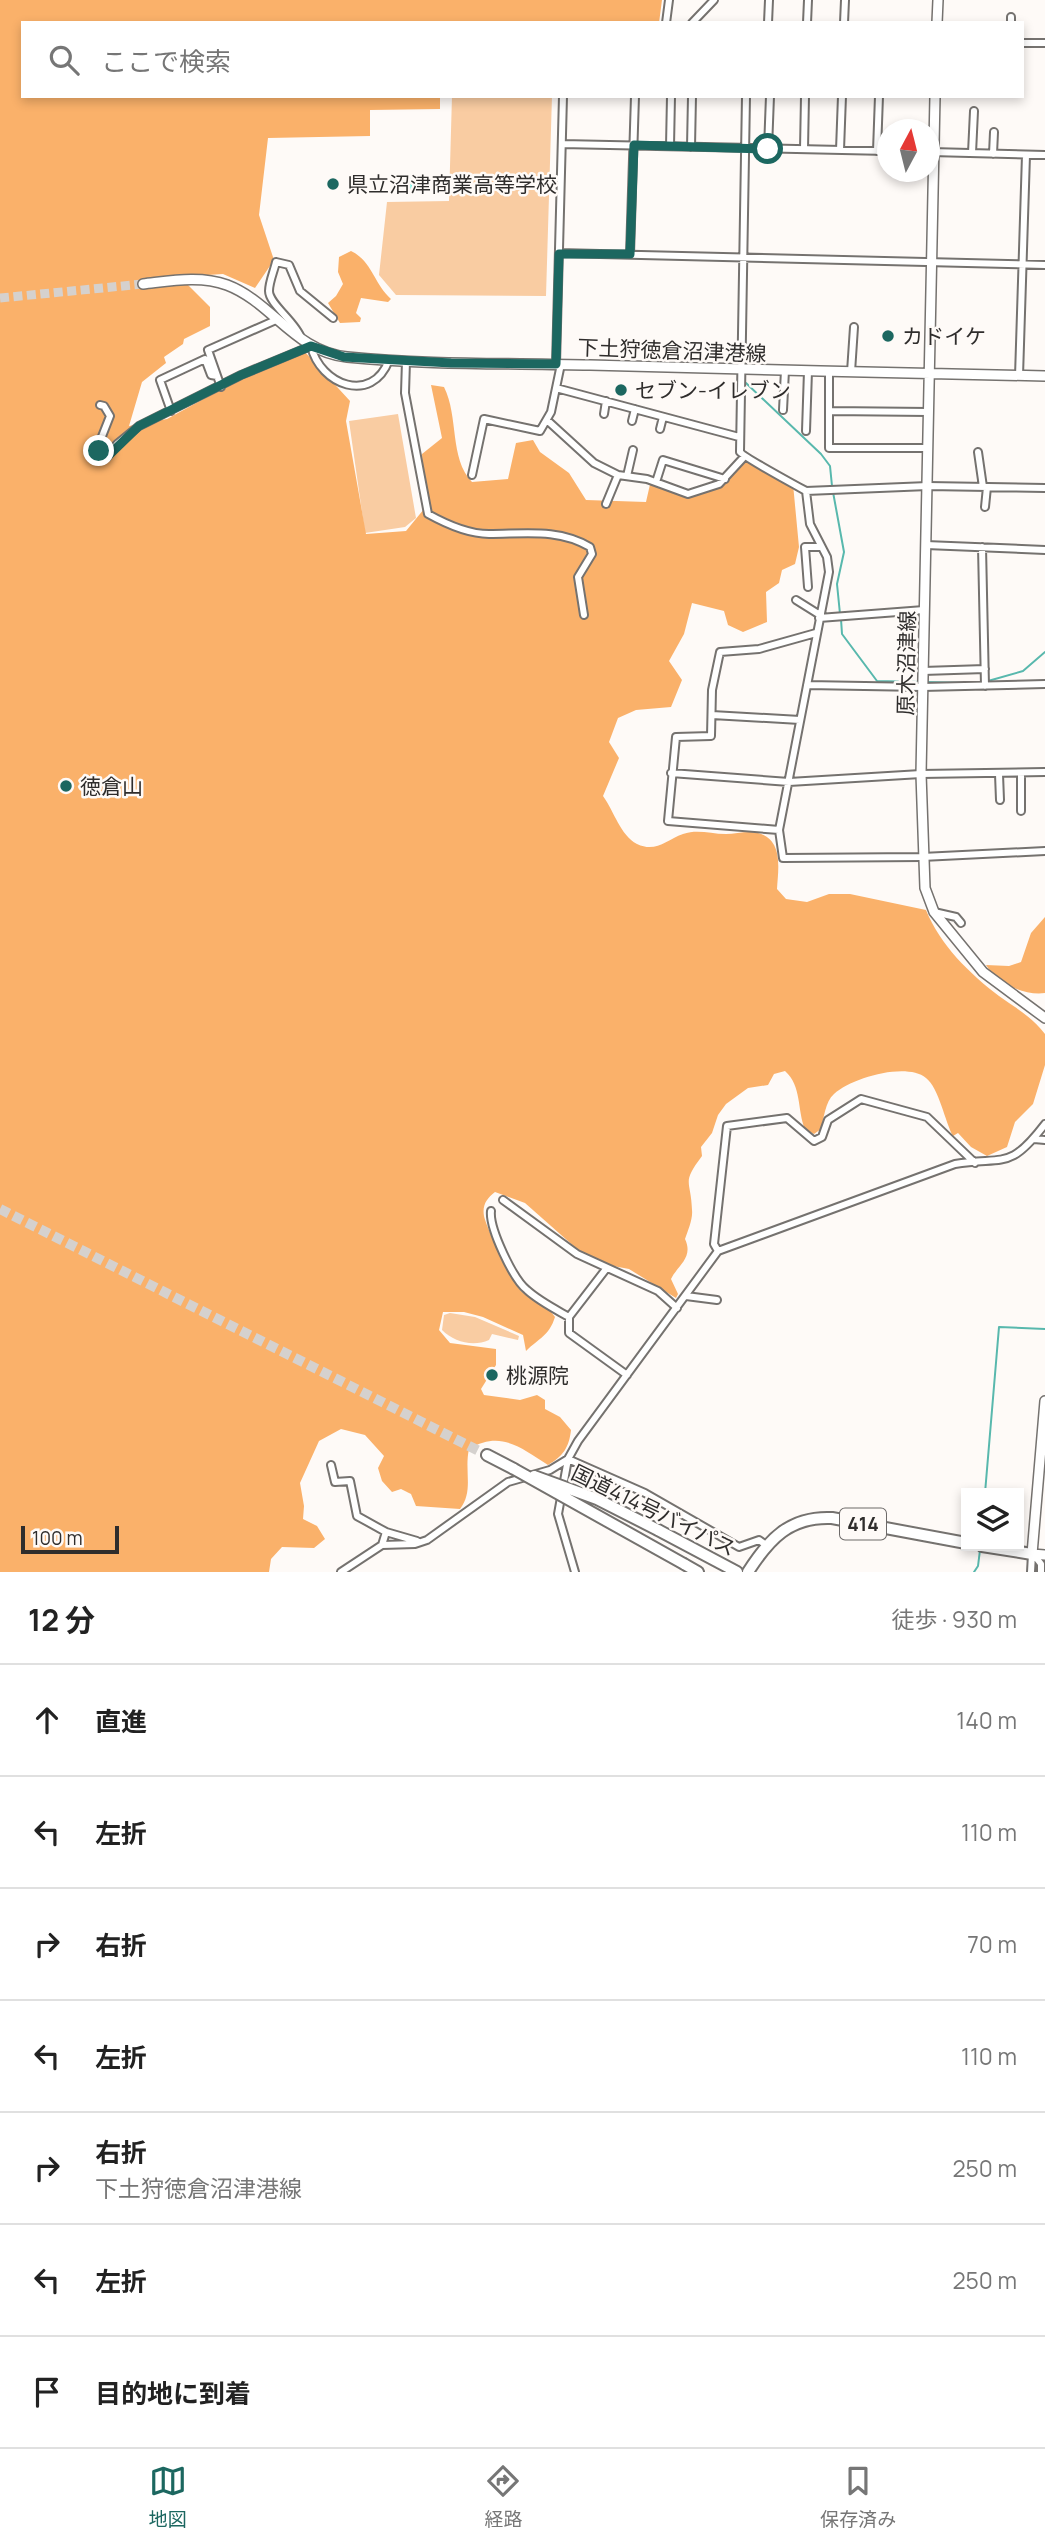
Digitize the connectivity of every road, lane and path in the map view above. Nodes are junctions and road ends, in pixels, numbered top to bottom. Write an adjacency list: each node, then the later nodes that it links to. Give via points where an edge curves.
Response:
1 (714, 0): 8 (street)
2 (769, 0): 9 (street)
3 (808, 0): 10 (street)
4 (845, 0): 11 (street)
5 (937, 0): 12 (main road)
6 (671, 2): 7 (street)
7 (666, 21)
8 (694, 21)
9 (768, 21)
10 (807, 21)
11 (844, 21)
12 (937, 21)
13 (1024, 43): 14 (street)
14 (1045, 43)
15 (563, 98): 29 (street)
16 (635, 98): 30 (street)
17 (671, 98): 31 (street)
18 (692, 98): 32 (street)
19 (746, 98): 33 (street)
20 (770, 98): 34 (street)
21 (805, 98): 35 (street)
22 (842, 98): 36 (street)
23 (878, 98): 26 (street)
24 (935, 98): 27 (main road, 原木沼津線)
25 (974, 111): 39 (street)
26 (878, 119)
27 (934, 119)
28 (994, 132): 40 (street)
29 (562, 144): 30 (street); 44 (street)
30 (634, 145): 31 (street); 45 (street)
31 (670, 146): 32 (street)
32 (691, 147): 33 (street)
33 (746, 148): 34 (street); 46 (street)
34 (768, 149): 35 (street)
35 (804, 149): 36 (street)
36 (840, 150): 37 (street)
37 (877, 151)
38 (940, 152): 39 (street)
39 (972, 153): 40 (street)
40 (993, 154): 41 (street)
41 (1026, 155): 42 (street); 48 (street)
42 (1045, 155)
43 (932, 182): 47 (main road, 原木沼津線)
44 (559, 254): 45 (street); 58 (street)
45 (630, 254): 46 (street)
46 (743, 258): 47 (street); 59 (street)
47 (932, 262): 48 (street); 64 (main road, 原木沼津線)
48 (1023, 265): 49 (street); 66 (street)
49 (1045, 265)
50 (143, 284): 52 (main road, 下土狩徳倉沼津港線, via 197,279 225,284 254,298)
51 (333, 318): 54 (street, via 300,291 289,265 276,262 271,299 297,325)
52 (276, 320): 54 (main road, 下土狩徳倉沼津港線); 65 (street, via 208,350)
53 (853, 327): 63 (street)
54 (302, 340): 55 (main road, 下土狩徳倉沼津港線)
55 (311, 346): 56 (main road, 下土狩徳倉沼津港線, via 344,357); 56 (street, via 330,376 349,387 377,378); 68 (street)
56 (389, 360): 57 (main road, 下土狩徳倉沼津港線)
57 (406, 361): 58 (main road, 下土狩徳倉沼津港線); 108 (street, via 405,393 428,514 450,526 487,534 532,531 578,540 590,547 592,554 578,583)
58 (559, 364): 59 (main road, 下土狩徳倉沼津港線); 69 (street)
59 (741, 369): 60 (main road, 下土狩徳倉沼津港線); 85 (street)
60 (785, 370): 61 (main road, 下土狩徳倉沼津港線); 73 (street)
61 (808, 371): 62 (main road, 下土狩徳倉沼津港線); 83 (street)
62 (829, 372): 63 (main road, 下土狩徳倉沼津港線); 75 (street)
63 (851, 372): 64 (main road, 下土狩徳倉沼津港線)
64 (929, 374): 66 (main road); 76 (main road, 原木沼津線)
65 (217, 376): 68 (street); 74 (street, via 211,375 205,359 160,380)
66 (1019, 376): 67 (main road)
67 (1045, 376)
68 (221, 387): 74 (street)
69 (556, 388): 70 (street); 79 (street)
70 (606, 401): 72 (street); 77 (street)
71 (100, 405): 74 (street, via 110,416 99,444 101,456 107,457 139,426)
72 (635, 409): 78 (street); 80 (street)
73 (783, 410)
74 (171, 411)
75 (829, 411): 76 (street); 86 (street, via 829,447)
76 (929, 412): 86 (main road, 原木沼津線)
77 (604, 414)
78 (663, 417): 81 (street); 82 (street)
79 (548, 421): 90 (street, via 540,431 484,419); 91 (street, via 594,463)
80 (632, 421)
81 (692, 425): 84 (street); 85 (street)
82 (660, 429)
83 (806, 431)
84 (690, 435)
85 (739, 438): 89 (street)
86 (928, 448): 95 (main road, 原木沼津線)
87 (634, 450): 92 (street)
88 (978, 453): 96 (street)
89 (744, 457): 93 (street); 98 (street)
90 (472, 475)
91 (618, 475): 92 (street); 99 (street)
92 (627, 476): 94 (street)
93 (725, 479): 94 (street, via 688,494); 94 (street, via 663,460)
94 (656, 482)
95 (928, 486): 96 (street); 98 (street); 101 (main road, 原木沼津線)
96 (985, 487): 97 (street); 100 (street)
97 (1045, 488)
98 (806, 491): 102 (street, via 810,524)
99 (606, 503)
100 (985, 507)
101 (926, 545): 103 (street); 107 (main road, 原木沼津線)
102 (820, 547): 105 (street, via 805,547); 109 (street, via 829,572)
103 (982, 547): 104 (street); 111 (street)
104 (1045, 550)
105 (808, 587)
106 (796, 600): 109 (street)
107 (924, 610): 109 (street); 112 (main road, 原木沼津線)
108 (584, 615)
109 (820, 616): 110 (street)
110 (816, 633): 115 (street); 116 (street, via 759,649 720,652)
111 (985, 669): 112 (street); 113 (street)
112 (922, 681): 113 (street); 115 (street); 121 (main road, 原木沼津線)
113 (986, 682): 114 (street)
114 (1045, 684)
115 (807, 685): 117 (street)
116 (712, 715): 117 (street); 119 (street, via 711,736 676,737)
117 (800, 720): 123 (street)
118 (1045, 772): 120 (street)
119 (671, 773): 123 (street); 126 (street, via 667,821)
120 (1021, 773): 122 (street); 125 (street)
121 (921, 774): 122 (street); 123 (street); 128 (main road, 原木沼津線)
122 (999, 774): 124 (street)
123 (789, 782): 126 (street)
124 (1000, 800)
125 (1021, 811)
126 (779, 830): 128 (street, via 783,858)
127 (1045, 852): 128 (street)
128 (922, 857): 129 (main road, 原木沼津線, via 925,888)
129 (934, 912): 130 (street, via 956,917); 131 (main road, 原木沼津線, via 983,972)
130 (961, 923)
131 (1045, 1018)
132 (790, 1109): 135 (street)
133 (768, 1112): 136 (street)
134 (745, 1115): 137 (street)
135 (791, 1119): 136 (street); 141 (street, via 814,1140 822,1137 828,1120 857,1099 902,1108 932,1121)
136 (770, 1120): 137 (street)
137 (747, 1123): 144 (street, via 724,1129 714,1244)
138 (1045, 1124): 139 (street)
139 (1034, 1139): 140 (street); 141 (street, via 1008,1159)
140 (1045, 1140)
141 (975, 1163): 144 (street, via 955,1164)
142 (503, 1200): 145 (street, via 563,1245)
143 (491, 1211): 149 (street, via 519,1282)
144 (718, 1251): 146 (street)
145 (606, 1269): 148 (street, via 658,1291); 149 (street)
146 (686, 1296): 147 (street); 148 (street)
147 (717, 1300)
148 (677, 1308): 150 (street)
149 (569, 1317): 150 (street, via 569,1333)
150 (627, 1375): 153 (street)
151 (1045, 1401): 162 (main road)
152 (487, 1455): 155 (highway, 国道414号バイパス)
153 (568, 1459): 157 (street, via 550,1470 508,1482); 160 (street, via 645,1493 739,1547 760,1541); 165 (street, via 558,1514)
154 (331, 1465): 156 (street, via 335,1482 350,1481 357,1516)
155 (514, 1469): 166 (highway, 国道414号バイパス, bridge); 167 (highway, 国道414号バイパス, bridge, via 597,1499)
156 (386, 1532): 157 (street); 159 (street)
157 (421, 1542): 159 (street)
158 (961, 1542): 160 (highway, 国道414号バイパス / 414, via 822,1518 788,1526)
159 (382, 1545): 164 (street)
160 (766, 1545): 168 (highway, 国道414号バイパス / 414)
161 (1013, 1551): 162 (highway)
162 (1032, 1554): 163 (main road); 169 (street); 170 (street, via 1041,1564)
163 (1045, 1555)
164 (341, 1572)
165 (575, 1572)
166 (698, 1572)
167 (737, 1572)
168 (748, 1572)
169 (1031, 1572)
170 (1041, 1572)

